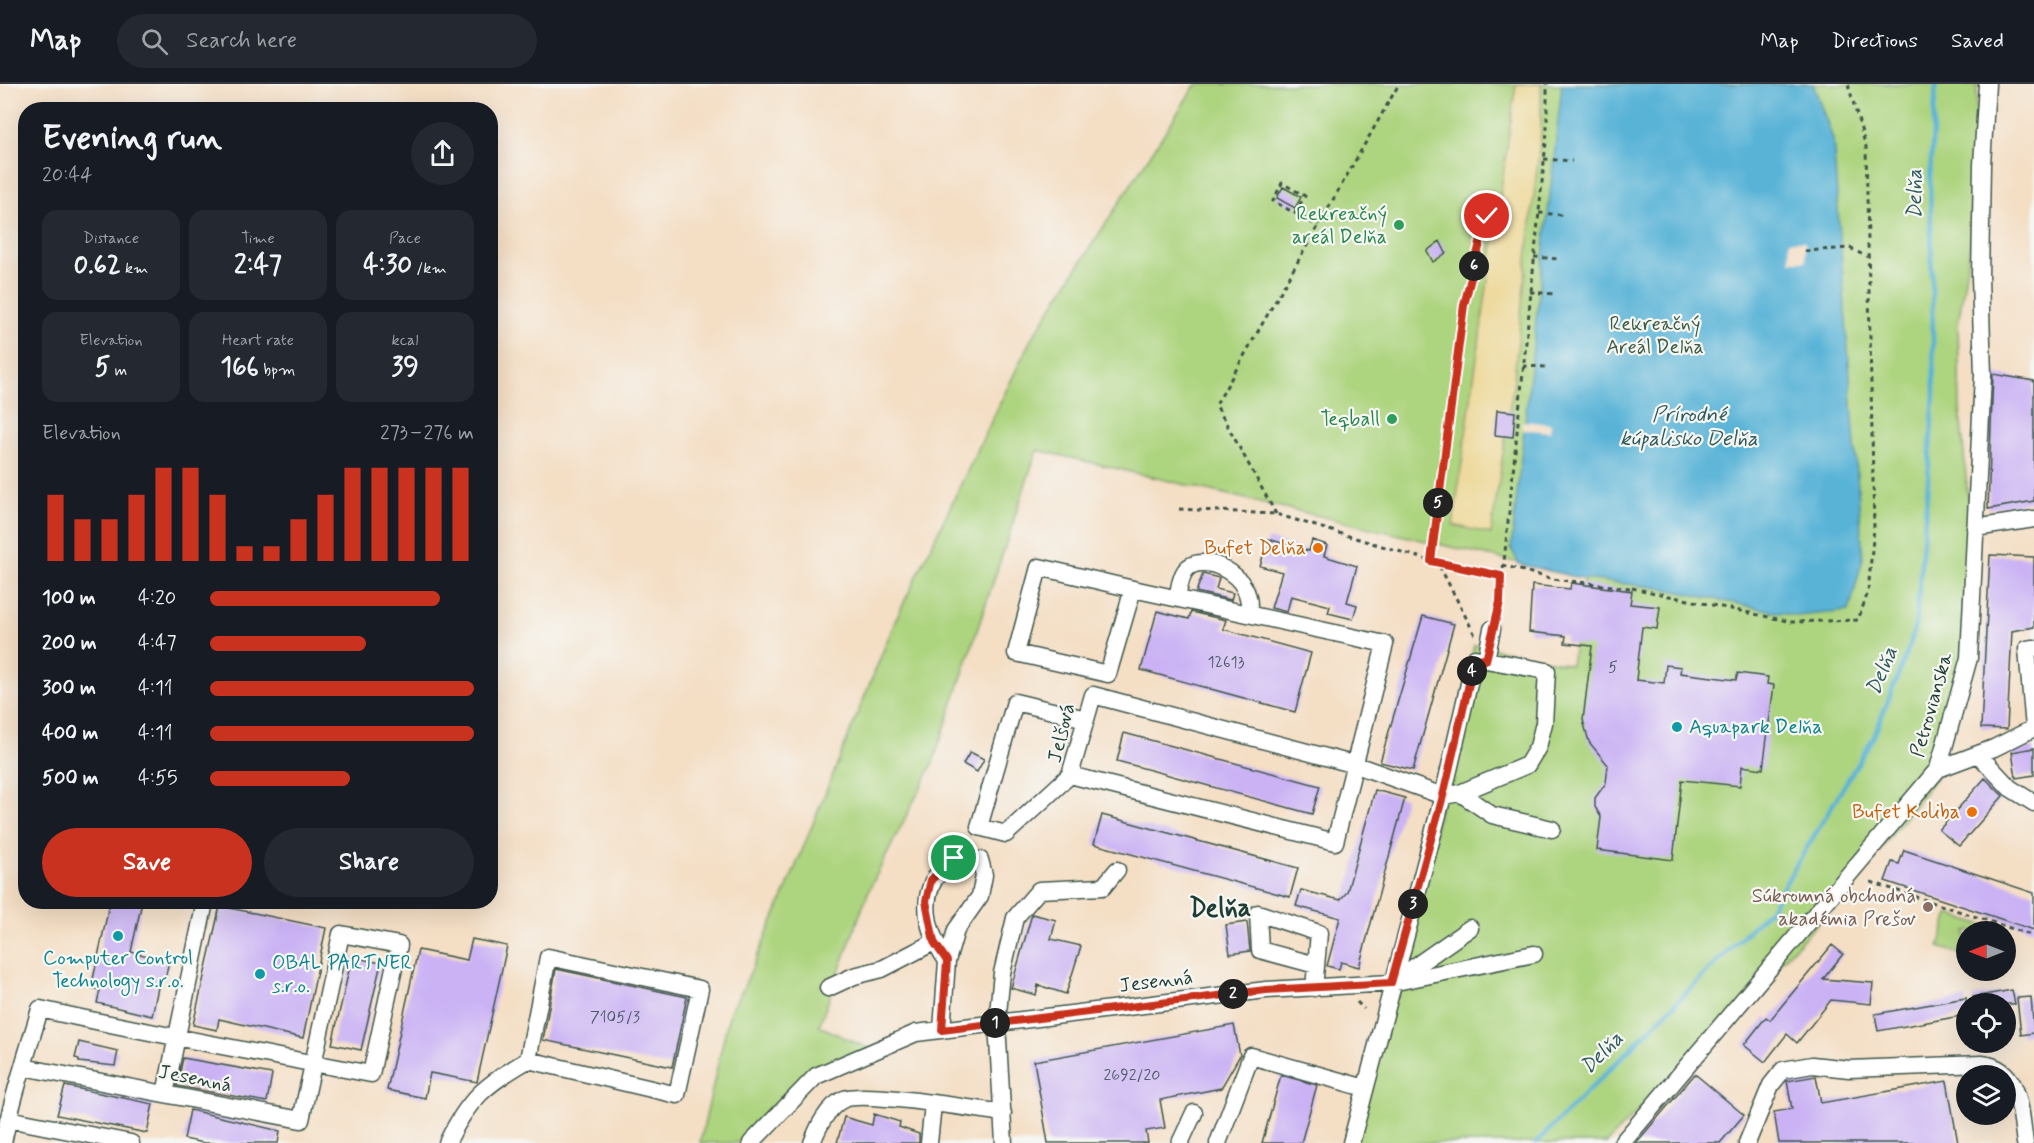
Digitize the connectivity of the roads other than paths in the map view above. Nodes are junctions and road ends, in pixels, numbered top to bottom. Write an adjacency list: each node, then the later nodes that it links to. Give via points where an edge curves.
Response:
1 (1988, 84): 3 (street, Petrovianska, via 1982,165 1983,375)
2 (2034, 519): 3 (street)
3 (1975, 528): 14 (street, Petrovianska, via 1969,658)
4 (1132, 589): 4 (street, Jelšová, via 1108,674 1016,653 1039,567); 5 (street, Jelšová)
5 (1177, 598): 6 (street, Jelšová); 6 (street, via 1184,572 1190,566 1204,564 1226,570 1242,582 1249,597)
6 (1248, 614): 13 (street, Jelšová, via 1385,644)
7 (1492, 629): 9 (street)
8 (2034, 648): 11 (street, via 2027,649)
9 (1486, 660): 16 (street, Jelšová, via 1547,671 1544,723 1538,747 1527,765); 17 (street, via 1475,658)
10 (1086, 719): 13 (street, Jelšová, via 1093,695); 15 (street, Jelšová); 15 (street, via 1015,702 979,827 1006,834)
11 (2033, 729): 12 (street)
12 (1978, 754): 14 (street); 18 (street, via 2010,788)
13 (1356, 765): 15 (street, Jelšová, via 1335,842); 17 (street, Jelšová)
14 (1938, 769): 53 (street, Petrovianska)
15 (1070, 775)
16 (1460, 793): 17 (street, Jelšová); 19 (street, via 1492,815)
17 (1443, 796): 27 (street)
18 (2034, 803)
19 (1552, 829)
20 (1117, 870): 30 (street, via 1103,887 1039,890 1015,918 1002,973)
21 (203, 909): 32 (street)
22 (1470, 928): 27 (street)
23 (934, 942): 25 (street); 25 (street, via 926,901 931,880 954,858 980,860 984,875 980,896 956,930); 28 (street, via 882,969)
24 (1534, 954): 27 (street)
25 (947, 961): 31 (street)
26 (1316, 965): 29 (street)
27 (1391, 983): 29 (street, Jesenná); 36 (street)
28 (828, 988)
29 (1314, 988): 30 (street, Jesenná)
30 (998, 1023): 31 (street, Jesenná); 39 (street)
31 (942, 1030): 46 (street, Jesenná, via 916,1033 816,1076)
32 (176, 1036): 34 (street, Jesenná); 35 (street, Jesenná, via 40,1009); 37 (street)
33 (528, 1060): 33 (street, via 677,1095 700,989 548,957); 45 (street, via 492,1081 461,1114)
34 (313, 1063): 34 (street, Jesenná, via 371,1074 399,945 341,934); 37 (street, Jesenná, via 301,1120)
35 (23, 1067): 37 (street, Jesenná); 41 (street, Jesenná)
36 (1365, 1088): 51 (street, via 1251,1056); 52 (street)
37 (165, 1094)
38 (933, 1104): 39 (street); 47 (street, via 847,1098 836,1103 820,1123); 48 (street)
39 (1003, 1113): 49 (street)
40 (1194, 1113): 50 (street)
41 (8, 1119): 43 (street, Jesenná); 44 (street)
42 (2027, 1133): 54 (street, via 2013,1083 1992,1065 1849,1069 1812,1065 1779,1073)
43 (3, 1143)
44 (131, 1143)
45 (447, 1143)
46 (751, 1143)
47 (812, 1143)
48 (929, 1143)
49 (1004, 1143)
50 (1180, 1143)
51 (1218, 1143)
52 (1351, 1143)
53 (1622, 1143)
54 (1748, 1143)

